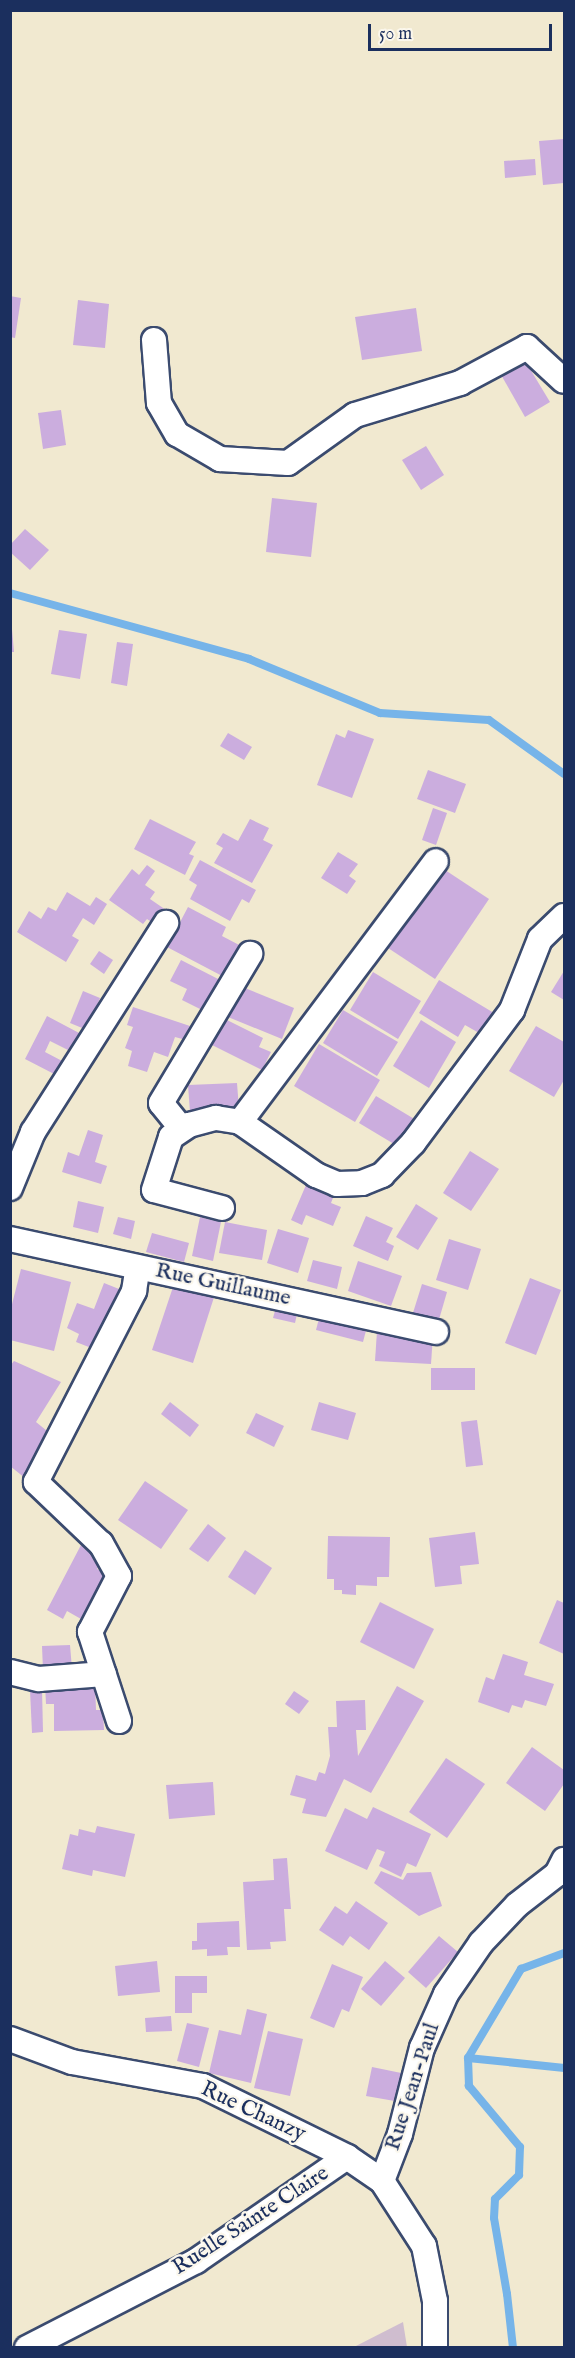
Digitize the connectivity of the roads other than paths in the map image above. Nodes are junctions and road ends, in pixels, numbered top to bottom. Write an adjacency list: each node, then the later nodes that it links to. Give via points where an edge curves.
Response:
1 (154, 340): 2 (street, via 159,403 177,434 220,459 288,463 355,416 460,383 526,347)
2 (564, 381)
3 (436, 861): 7 (street)
4 (564, 916): 7 (street, via 540,939 512,1010 413,1143 382,1175 362,1183 337,1184 316,1175)
5 (166, 923): 9 (street, via 33,1132)
6 (250, 954): 8 (street, via 161,1103)
7 (240, 1122): 8 (street, via 216,1118)
8 (182, 1129): 10 (street, via 171,1137 154,1190)
9 (10, 1188)
10 (222, 1208)
11 (10, 1239): 12 (street, Rue Guillaume)
12 (138, 1267): 13 (street, Rue Guillaume); 15 (street, via 134,1291 36,1482 101,1544 119,1576 90,1632)
13 (436, 1332)
14 (10, 1672): 15 (street, via 39,1679)
15 (104, 1674): 16 (street)
16 (119, 1721)
17 (564, 1860): 20 (street, Rue Jean-Paul, via 557,1874 517,1905 480,1943 446,1994 422,2048 400,2134)
18 (10, 2039): 19 (street, Rue Chanzy, via 72,2062 203,2086)
19 (347, 2157): 20 (street, Rue Chanzy); 21 (street, Ruelle Sainte Claire, via 196,2261)
20 (382, 2181): 22 (street, via 424,2246 435,2301)
21 (27, 2348)
22 (435, 2348)

